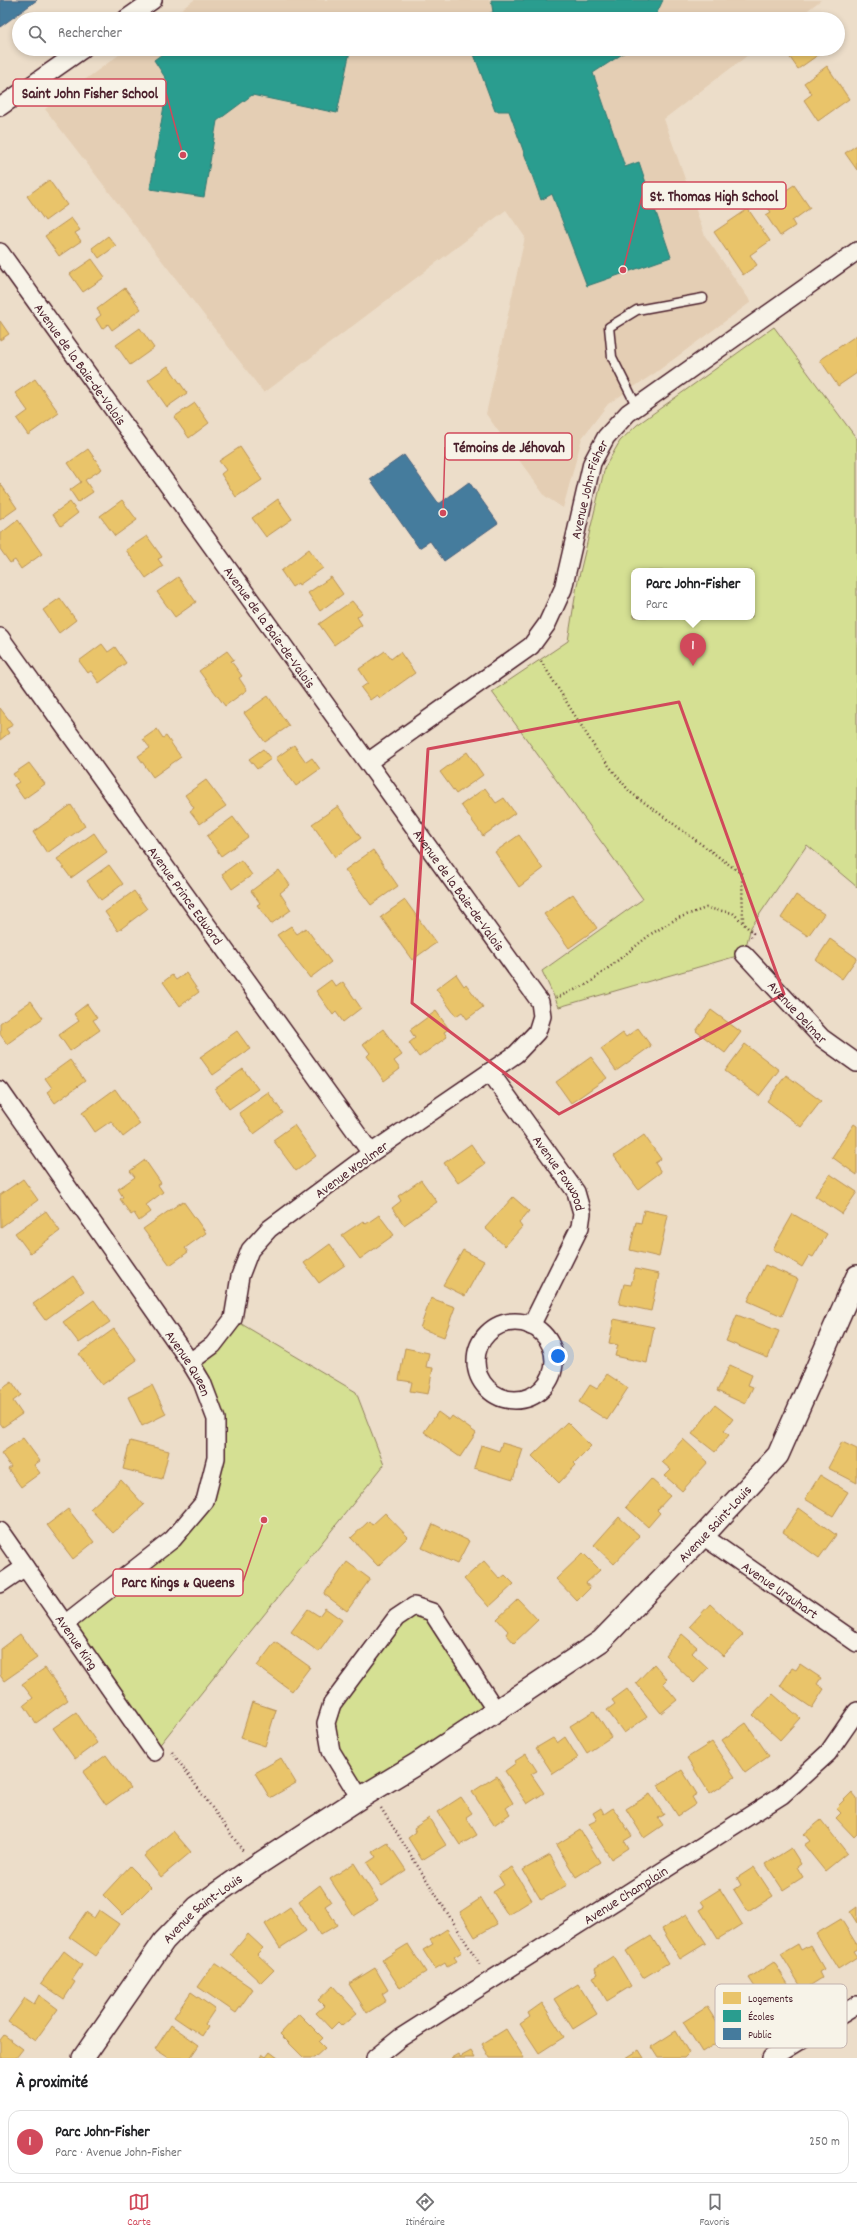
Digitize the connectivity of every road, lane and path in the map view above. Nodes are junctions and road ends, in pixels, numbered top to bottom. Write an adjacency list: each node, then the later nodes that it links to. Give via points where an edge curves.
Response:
1 (153, 0): 2 (street)
2 (136, 12)
3 (73, 56): 4 (street)
4 (0, 107)
5 (857, 251): 8 (street, Avenue John-Fisher)
6 (0, 252): 11 (street, Avenue de la Baie-de-Valois)
7 (703, 298): 8 (lane, via 637,310 609,327 612,357)
8 (637, 407): 10 (street, Avenue John-Fisher, via 606,437 592,463 563,589 547,624)
9 (0, 637): 18 (street, Avenue Prince Edward)
10 (531, 646): 11 (street, Avenue John-Fisher); 12 (path, via 597,751 630,792 742,874)
11 (368, 762): 14 (street, Avenue de la Baie-de-Valois)
12 (744, 924): 13 (path, via 753,933); 14 (path, via 733,913 706,908 678,918 651,934 588,984 570,993)
13 (744, 954): 15 (street, Avenue Delmar, via 822,1038)
14 (540, 1002): 16 (street, Avenue Woolmer, via 542,1016 537,1032 516,1054)
15 (857, 1063)
16 (490, 1072): 18 (street, Avenue Woolmer); 20 (street, Avenue Foxwood, via 576,1192 582,1213 580,1227)
17 (0, 1090): 21 (street, Avenue Queen)
18 (371, 1153): 21 (street, Avenue Woolmer, via 269,1229 250,1250 240,1276 233,1319 214,1345)
19 (857, 1276): 23 (street, Avenue Saint-Louis, via 778,1454)
20 (531, 1326): 20 (street, via 547,1339 552,1350 552,1375 545,1386 530,1396 512,1400 500,1397 489,1390 481,1380 476,1367 481,1342 489,1332 501,1325 514,1322)
21 (190, 1362): 26 (street, Avenue Queen, via 202,1382 216,1420 216,1458 205,1501 173,1539)
22 (0, 1532): 24 (street, Avenue King)
23 (703, 1536): 27 (street, Avenue Urquhart); 28 (street, Avenue Saint-Louis, via 601,1641)
24 (25, 1567): 25 (street); 26 (street, Avenue King)
25 (0, 1584)
26 (66, 1623): 30 (street, Avenue King)
27 (857, 1643)
28 (496, 1711): 31 (street, Avenue Saint-Louis, via 418,1763); 31 (street, via 432,1612 414,1606 396,1618 332,1704 326,1723 331,1751)
29 (857, 1711): 38 (street, Avenue Champlain, via 828,1752 782,1795 400,2038)
30 (162, 1751): 32 (path)
31 (369, 1801): 33 (path); 37 (street, Avenue Saint-Louis, via 254,1867 197,1907 164,1941)
32 (245, 1853)
33 (483, 1969)
34 (857, 2004): 35 (street)
35 (847, 2010)
36 (787, 2048): 39 (street)
37 (83, 2058)
38 (375, 2058)
39 (771, 2058)

